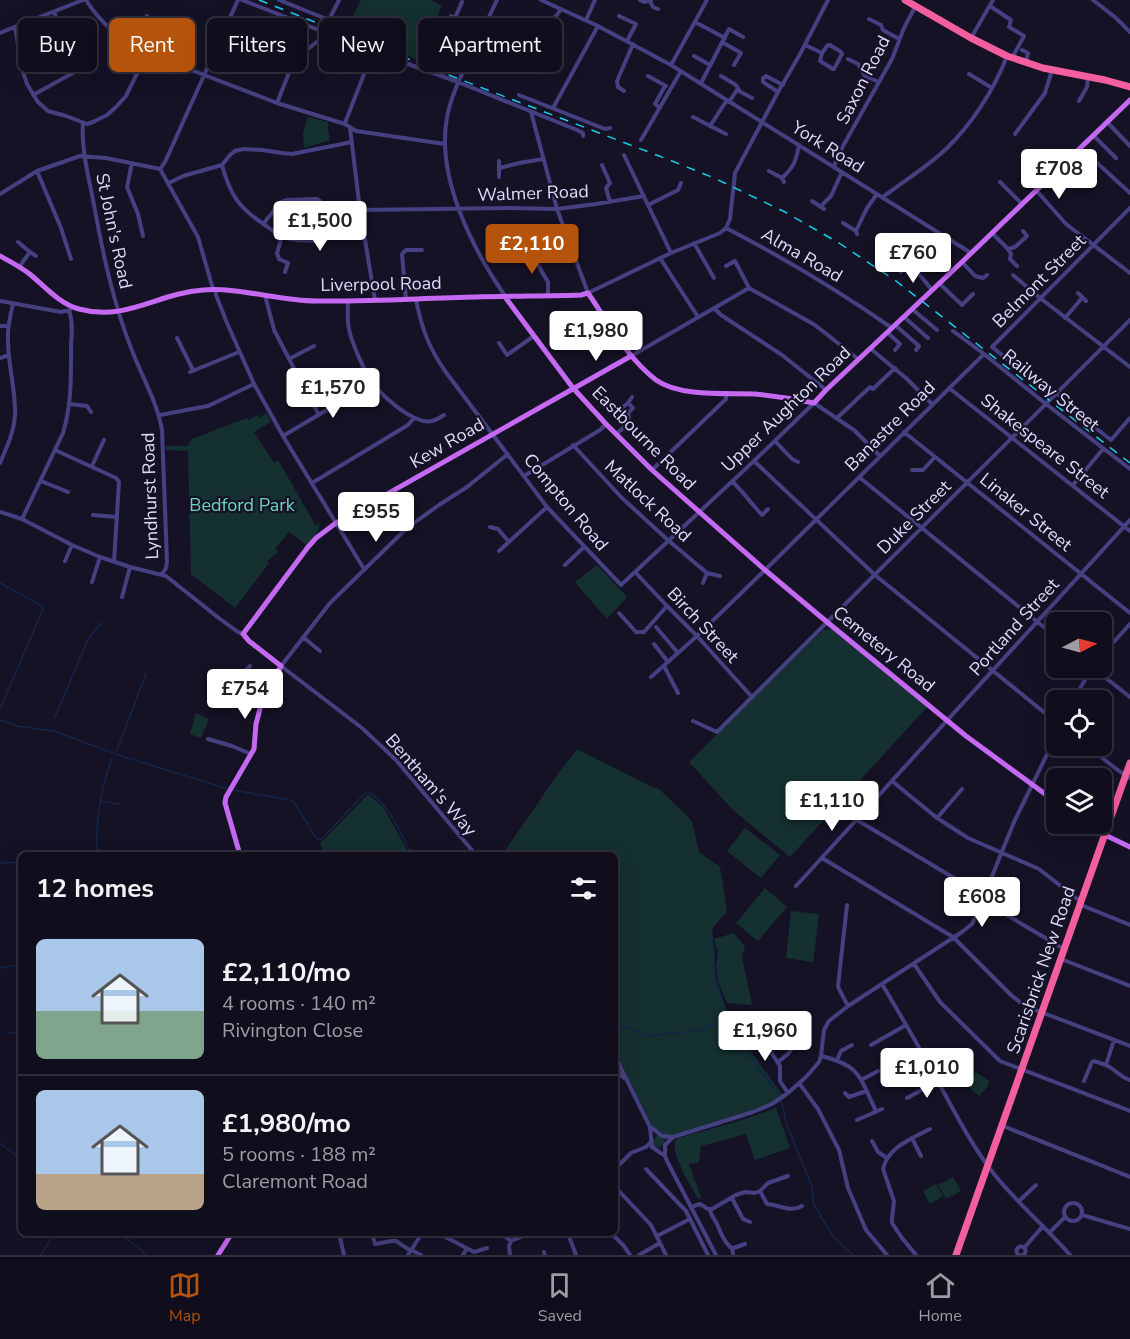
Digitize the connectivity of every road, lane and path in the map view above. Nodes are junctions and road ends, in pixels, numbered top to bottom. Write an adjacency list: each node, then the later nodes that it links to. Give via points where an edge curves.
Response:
1 (85, 0): 22 (street); 33 (street)
2 (240, 0): 34 (street); 63 (street)
3 (339, 0): 15 (street, via 329,20)
4 (497, 0): 26 (street)
5 (541, 0): 20 (street, York Road)
6 (595, 0): 29 (street)
7 (640, 0): 8 (street)
8 (650, 0): 21 (street)
9 (707, 0): 30 (street)
10 (828, 0): 44 (street)
11 (905, 0): 17 (highway)
12 (993, 0): 18 (street)
13 (1093, 0): 19 (street)
14 (1106, 0): 19 (street)
15 (282, 1)
16 (462, 2): 25 (street)
17 (915, 6): 38 (highway); 39 (street, Saxon Road)
18 (990, 6): 38 (street); 48 (street, via 1011,20 1009,27 1024,36)
19 (1102, 6): 35 (street)
20 (561, 9): 27 (street); 29 (street, York Road)
21 (658, 9)
22 (54, 12): 24 (street); 32 (street)
23 (620, 16): 42 (street, via 636,24)
24 (56, 18)
25 (455, 18)
26 (489, 18)
27 (554, 18)
28 (869, 19): 39 (street)
29 (586, 20): 31 (street, York Road)
30 (695, 22): 41 (street); 52 (street)
31 (598, 26): 42 (street, York Road); 85 (street)
32 (15, 27): 36 (street); 78 (street, via 23,72)
33 (109, 28)
34 (319, 30)
35 (1130, 32)
36 (0, 33)
37 (743, 37): 41 (street, via 729,29)
38 (971, 38): 48 (highway)
39 (899, 39): 68 (street, Saxon Road)
40 (319, 40): 84 (street, via 294,60)
41 (723, 40): 53 (street); 54 (street, via 741,52)
42 (627, 41): 43 (street, York Road)
43 (633, 44): 52 (street, York Road); 76 (street, via 617,81)
44 (805, 45): 46 (street); 70 (street)
45 (1022, 50): 50 (street, via 1028,53)
46 (822, 53): 46 (street, via 830,45 842,54 833,69 819,61)
47 (694, 56): 53 (street)
48 (1009, 57): 50 (highway); 73 (street)
49 (848, 59): 68 (street, via 858,64 865,76)
50 (1026, 62): 55 (highway)
51 (406, 63): 67 (street)
52 (671, 65): 56 (street, York Road)
53 (710, 65): 69 (street)
54 (734, 65)
55 (1052, 70): 66 (highway); 97 (street, via 1045,93)
56 (681, 71): 69 (street, York Road); 74 (street)
57 (78, 72): 78 (street)
58 (138, 72): 91 (street, via 116,107 93,122)
59 (194, 72): 63 (street)
60 (365, 72): 92 (street)
61 (463, 72): 67 (street)
62 (969, 74): 73 (street)
63 (204, 76): 84 (street); 116 (street)
64 (648, 76): 71 (street)
65 (722, 76): 75 (street)
66 (1088, 77): 72 (highway); 83 (street)
67 (459, 81): 87 (street); 102 (street, via 447,119)
68 (879, 82): 114 (street, Saxon Road)
69 (701, 83): 82 (street, York Road)
70 (783, 85): 77 (street); 77 (street, via 769,76 763,78)
71 (665, 86): 74 (street); 86 (street, via 655,104)
72 (1130, 87)
73 (992, 88): 129 (street, via 948,147)
74 (671, 89): 86 (street)
75 (739, 90): 80 (street); 82 (street)
76 (624, 91)
77 (778, 92): 89 (street)
78 (33, 95): 91 (street, via 48,111)
79 (519, 95): 85 (street)
80 (752, 98)
81 (1130, 100): 90 (main road, Upper Aughton Road)
82 (728, 101): 89 (street, York Road); 93 (street)
83 (1079, 101)
84 (277, 103): 92 (street)
85 (553, 108): 95 (street)
86 (660, 108): 100 (street)
87 (531, 112): 99 (street); 108 (street)
88 (693, 117): 93 (street)
89 (762, 122): 103 (street, York Road); 140 (street, via 735,173)
90 (1107, 122): 98 (main road, Upper Aughton Road); 104 (street)
91 (83, 123): 106 (street, St John's Road)
92 (345, 124): 94 (street)
93 (710, 126): 96 (street)
94 (350, 127): 101 (street); 102 (street)
95 (610, 128)
96 (726, 134)
97 (1015, 134)
98 (1093, 135): 107 (street); 124 (main road, Upper Aughton Road)
99 (583, 136)
100 (641, 140)
101 (352, 142): 112 (street, via 292,153 243,149 230,155); 137 (street)
102 (445, 144): 135 (street)
103 (799, 145): 114 (street, York Road); 118 (street, via 792,169 783,180)
104 (1130, 146)
105 (624, 155): 128 (street)
106 (85, 156): 111 (street); 117 (street); 188 (street, St John's Road)
107 (1116, 158)
108 (543, 159): 115 (street); 136 (street)
109 (499, 161): 115 (street)
110 (1095, 161): 125 (street)
111 (132, 163): 116 (street); 143 (street, via 127,187)
112 (222, 165): 122 (street); 139 (street, via 234,197)
113 (602, 165): 131 (street, via 610,183 606,188)
114 (834, 166): 119 (street, York Road)
115 (500, 168): 120 (street)
116 (160, 169): 122 (street)
117 (37, 171): 126 (street); 157 (street)
118 (769, 171)
119 (842, 172): 127 (street, York Road); 130 (street, via 822,208)
120 (499, 177)
121 (1000, 182): 132 (street)
122 (169, 183): 170 (street, via 198,237)
123 (681, 183): 133 (street, via 678,190)
124 (1036, 190): 132 (main road, Upper Aughton Road); 147 (street, via 1066,224)
125 (1130, 193)
126 (0, 194)
127 (877, 194): 129 (street, York Road); 138 (street, via 856,232)
128 (644, 196): 131 (street, Walmer Road); 133 (street)
129 (883, 197): 152 (street, York Road)
130 (812, 201)
131 (610, 202): 136 (street, Walmer Road)
132 (1022, 204): 142 (main road, Upper Aughton Road)
133 (648, 205): 151 (street)
134 (1130, 208): 147 (street, Belmont Street)
135 (458, 209): 136 (street, Walmer Road); 137 (street, Walmer Road); 177 (street, via 479,255)
136 (557, 209): 172 (street)
137 (360, 210): 181 (street)
138 (843, 223)
139 (263, 224): 144 (street); 144 (street, via 281,202 320,201 327,239)
140 (726, 228): 146 (street, Liverpool Road); 195 (street, Alma Road, via 850,299)
141 (1023, 231): 148 (street, via 1027,236)
142 (991, 233): 148 (street); 152 (main road, Upper Aughton Road)
143 (143, 236)
144 (282, 236): 162 (street, via 277,253 279,259 288,263)
145 (18, 242): 150 (street)
146 (694, 243): 151 (street, Liverpool Road); 167 (street)
147 (1093, 246): 164 (street); 178 (street, Belmont Street)
148 (1008, 249): 160 (street)
149 (422, 250): 179 (street, via 406,250 402,254)
150 (30, 252): 155 (street); 161 (street)
151 (671, 253): 156 (street, Liverpool Road)
152 (971, 253): 158 (main road, Upper Aughton Road)
153 (516, 255): 176 (street, via 535,255 546,279)
154 (0, 256): 161 (main road, Liverpool Road)
155 (36, 256)
156 (660, 258): 172 (street, Liverpool Road); 189 (street)
157 (71, 259)
158 (962, 262): 165 (street, via 975,276 983,278); 168 (main road, Upper Aughton Road)
159 (726, 266): 169 (street, via 735,261)
160 (1017, 266)
161 (19, 267): 186 (main road, Liverpool Road)
162 (285, 272)
163 (901, 272): 171 (street, via 909,264)
164 (1130, 273)
165 (987, 274)
166 (1013, 275): 178 (street)
167 (714, 278)
168 (939, 283): 171 (main road, Upper Aughton Road); 174 (street, via 962,305)
169 (749, 288): 185 (street); 213 (street, via 815,325)
170 (214, 290): 175 (main road, Liverpool Road); 188 (main road, Liverpool Road, via 179,294); 207 (street)
171 (932, 290): 187 (main road, Upper Aughton Road)
172 (588, 293): 176 (main road, Liverpool Road); 210 (main road)
173 (1078, 293): 191 (street, via 1084,300)
174 (973, 294)
175 (267, 296): 182 (main road, Liverpool Road); 212 (street, via 274,330)
176 (548, 296): 177 (main road, Liverpool Road)
177 (505, 297): 180 (main road, Liverpool Road); 198 (main road, Eastbourne Road)
178 (1040, 298): 191 (street); 222 (street, Belmont Street, via 992,346)
179 (406, 299): 180 (main road, Liverpool Road); 181 (main road, Liverpool Road)
180 (416, 299): 239 (street, Compton Road, via 421,324 435,356)
181 (375, 300): 182 (main road, Liverpool Road)
182 (348, 301): 217 (street, via 353,344)
183 (0, 302): 184 (street)
184 (13, 304): 186 (street, via 61,312); 194 (street)
185 (714, 308): 189 (street); 220 (street)
186 (72, 309): 188 (main road, Liverpool Road); 226 (street)
187 (912, 309): 190 (main road, Upper Aughton Road); 196 (street)
188 (118, 312): 232 (street, St John's Road)
189 (698, 317): 210 (street)
190 (904, 317): 195 (main road, Upper Aughton Road); 199 (street)
191 (1065, 318): 203 (street)
192 (1130, 320): 203 (street, Duke Street)
193 (0, 326): 194 (street)
194 (9, 326): 209 (street)
195 (892, 329): 204 (main road, Upper Aughton Road); 205 (street, via 900,344); 206 (street, Alma Road, via 920,346)
196 (937, 330)
197 (953, 331): 208 (street, Railway Street)
198 (534, 336): 201 (street, via 507,355); 218 (main road, Eastbourne Road)
199 (928, 338)
200 (176, 340): 207 (street, via 191,371)
201 (499, 343)
202 (314, 346): 212 (street)
203 (1103, 347): 214 (street); 222 (street, Duke Street)
204 (871, 349): 213 (main road, Upper Aughton Road); 215 (street)
205 (895, 350)
206 (915, 350)
207 (239, 352): 216 (street)
208 (984, 354): 219 (street, Banastre Road); 228 (street, Railway Street)
209 (9, 355): 211 (street); 253 (street, via 15,417)
210 (631, 356): 218 (main road, Kew Road); 221 (main road, via 657,381 674,388)
211 (0, 358)
212 (289, 359): 233 (street)
213 (858, 360): 220 (main road, Upper Aughton Road)
214 (1130, 367)
215 (895, 368): 227 (street); 235 (street)
216 (254, 384): 232 (street, via 208,406); 241 (street)
217 (372, 384): 233 (street); 234 (street)
218 (573, 388): 237 (main road, Eastbourne Road); 239 (main road, Kew Road)
219 (949, 388): 227 (street, Banastre Road); 242 (street, Shakespeare Street)
220 (826, 390): 225 (main road, Upper Aughton Road)
221 (726, 393): 225 (main road); 255 (street, via 726,399)
222 (1054, 394): 228 (street, Duke Street); 236 (street, via 1111,440)
223 (632, 397): 224 (street)
224 (628, 402): 230 (street, via 633,408); 230 (street, via 622,408)
225 (814, 403): 235 (street); 244 (street, Upper Aughton Road)
226 (70, 404): 229 (street, via 87,406); 247 (street)
227 (932, 404): 238 (street, Banastre Road)
228 (1046, 404): 242 (street, Duke Street); 246 (street, Railway Street)
229 (91, 412)
230 (628, 413): 240 (street, via 627,426)
231 (444, 414): 234 (street, via 434,421)
232 (160, 415): 294 (street, Lyndhurst Road, via 167,562)
233 (319, 415): 241 (street)
234 (414, 418): 263 (street)
235 (837, 418): 249 (street)
236 (1130, 418)
237 (606, 424): 240 (main road, Eastbourne Road); 245 (street)
238 (904, 432): 249 (street, Banastre Road); 250 (street, Linaker Street)
239 (493, 434): 248 (street, Compton Road); 275 (main road, Kew Road)
240 (616, 434): 255 (main road, Eastbourne Road)
241 (283, 436): 263 (street)
242 (1012, 437): 262 (street, Duke Street); 264 (street, Shakespeare Street)
243 (104, 440): 254 (street)
244 (775, 441): 251 (street, Upper Aughton Road); 252 (street)
245 (573, 446): 258 (street); 280 (street, Matlock Road)
246 (1103, 448): 257 (street, Railway Street); 264 (street)
247 (55, 450): 254 (street); 260 (street)
248 (508, 454): 258 (street, Compton Road); 290 (street, via 407,528)
249 (879, 456): 259 (street, Banastre Road)
250 (935, 457): 256 (street, via 923,470); 262 (street, Linaker Street)
251 (754, 461): 261 (street, Upper Aughton Road); 273 (street)
252 (798, 462)
253 (0, 463)
254 (92, 466): 271 (street, via 119,482)
255 (652, 470): 269 (main road, Eastbourne Road)
256 (912, 470)
257 (1130, 470)
258 (524, 476): 266 (street, Compton Road)
259 (859, 477): 273 (street, Banastre Road); 277 (street)
260 (41, 481): 265 (street); 272 (street)
261 (732, 481): 267 (street, via 762,515); 269 (street, Upper Aughton Road)
262 (967, 482): 277 (street, Duke Street); 295 (street, Linaker Street)
263 (312, 483): 275 (street)
264 (1073, 485): 276 (street, Shakespeare Street)
265 (68, 492)
266 (547, 507): 281 (street); 283 (street, Compton Road)
267 (768, 508)
268 (0, 512): 272 (street)
269 (698, 512): 280 (street, Upper Aughton Road); 291 (main road, Cemetery Road)
270 (93, 515): 271 (street)
271 (117, 517): 287 (street)
272 (22, 519): 282 (street)
273 (816, 519): 291 (street, Banastre Road); 296 (street)
274 (1130, 520): 276 (street, Portland Street)
275 (336, 523): 290 (street); 310 (main road, Kew Road, via 308,547)
276 (1124, 526): 278 (street, Shakespeare Street); 295 (street, Portland Street)
277 (921, 528): 296 (street, Duke Street); 306 (street)
278 (1130, 531)
279 (492, 534): 281 (street, via 491,528 498,529)
280 (669, 541): 292 (street, Upper Aughton Road); 293 (street, Matlock Road)
281 (509, 542): 284 (street)
282 (72, 545): 285 (street); 286 (street)
283 (584, 547): 288 (street); 300 (street, Compton Road)
284 (500, 551)
285 (100, 557): 287 (street); 298 (street)
286 (64, 561)
287 (114, 562): 289 (street)
288 (564, 565)
289 (130, 567): 294 (street); 301 (street)
290 (364, 569): 312 (street)
291 (765, 570): 305 (main road, Cemetery Road); 311 (street, Banastre Road)
292 (635, 572): 300 (street, Upper Aughton Road); 302 (street, Birch Street)
293 (707, 573): 297 (street); 299 (street)
294 (162, 574): 310 (street)
295 (1081, 574): 304 (street, Linaker Street); 306 (street, Portland Street)
296 (875, 575): 305 (street, Duke Street); 320 (street)
297 (720, 576)
298 (92, 582)
299 (703, 583)
300 (621, 585)
301 (122, 597)
302 (667, 606): 303 (street, via 644,632 636,632); 311 (street, Birch Street)
303 (619, 613)
304 (1130, 613)
305 (827, 622): 326 (street, Duke Street); 329 (main road, Cemetery Road)
306 (1038, 622): 309 (street); 320 (street, Portland Street)
307 (1130, 624): 314 (street)
308 (656, 627): 316 (street)
309 (1046, 629)
310 (243, 634): 318 (main road)
311 (697, 636): 316 (street, Banastre Road); 326 (street, Birch Street)
312 (303, 637): 315 (street); 318 (street)
313 (654, 644): 317 (street)
314 (1112, 644)
315 (320, 651)
316 (678, 653): 317 (street, Banastre Road)
317 (668, 662): 319 (street, Banastre Road)
318 (281, 666): 322 (main road); 346 (street, Bentham's Way, via 396,759)
319 (664, 666): 323 (street, Banastre Road); 325 (street)
320 (993, 670): 328 (street); 329 (street, Portland Street)
321 (243, 674): 322 (street, via 248,668 257,675)
322 (274, 677): 332 (main road, via 261,705)
323 (651, 677)
324 (1105, 678): 327 (street)
325 (678, 693)
326 (751, 696): 330 (street, Duke Street, via 717,732)
327 (1130, 697)
328 (1046, 714)
329 (947, 720): 337 (street, Portland Street); 338 (main road, Cemetery Road)
330 (693, 721)
331 (208, 739): 332 (street)
332 (251, 753): 345 (main road, via 225,803)
333 (1046, 756): 338 (street)
334 (1100, 756): 336 (street)
335 (1130, 763): 336 (highway, Scarisbrick New Road)
336 (1128, 777): 343 (highway, Scarisbrick New Road)
337 (892, 781): 341 (street); 342 (street, Portland Street)
338 (1032, 785): 340 (main road, Cemetery Road); 347 (street)
339 (962, 789): 341 (street)
340 (1046, 795)
341 (937, 818): 347 (street)
342 (857, 820): 348 (street, Portland Street); 350 (street)
343 (1105, 835): 344 (main road); 351 (highway, Scarisbrick New Road)
344 (1130, 847)
345 (239, 852)
346 (474, 852)
347 (1002, 853): 350 (street); 351 (street, via 1039,869)
348 (822, 858): 349 (street, Portland Street); 354 (street)
349 (796, 886)
350 (983, 898): 354 (street, via 972,924); 355 (street)
351 (1081, 902): 353 (street); 355 (highway, Scarisbrick New Road)
352 (847, 905): 360 (street, via 838,986)
353 (1130, 925)
354 (953, 937): 357 (street); 361 (street, via 1012,996)
355 (1064, 950): 356 (highway, Scarisbrick New Road)
356 (1061, 959): 359 (street); 361 (highway, Scarisbrick New Road)
357 (914, 964): 358 (street); 378 (street, via 940,1002 970,1032 1000,1061)
358 (882, 984): 360 (street); 363 (street)
359 (1130, 986)
360 (848, 1006): 372 (street, via 826,1024)
361 (1042, 1012): 366 (street); 378 (highway, Scarisbrick New Road)
362 (740, 1021): 364 (street)
363 (906, 1025): 368 (street); 371 (street)
364 (760, 1026): 365 (street, via 783,1024); 375 (street, via 760,1035)
365 (790, 1028)
366 (1114, 1040): 369 (street); 376 (street)
367 (852, 1045): 373 (street, via 841,1051)
368 (871, 1045)
369 (1130, 1046)
370 (791, 1050): 375 (street)
371 (922, 1053): 377 (street); 383 (street)
372 (821, 1056): 373 (street); 386 (street)
373 (837, 1060): 381 (street, via 854,1069)
374 (618, 1062): 385 (street)
375 (778, 1062): 388 (street, via 780,1081)
376 (1106, 1065): 382 (street); 384 (street, via 1092,1062)
377 (892, 1070)
378 (1022, 1070): 392 (street); 395 (highway, Scarisbrick New Road)
379 (878, 1071): 381 (street)
380 (618, 1073): 385 (street)
381 (861, 1080): 387 (street)
382 (1130, 1080)
383 (938, 1081): 390 (street); 410 (street)
384 (1084, 1082)
385 (629, 1083): 396 (street)
386 (799, 1083): 388 (street); 459 (street, via 839,1150 848,1188 866,1230)
387 (866, 1091): 389 (street, via 849,1097); 393 (street)
388 (788, 1093): 399 (street, via 753,1112)
389 (845, 1093)
390 (907, 1098)
391 (882, 1109): 393 (street)
392 (1130, 1111)
393 (876, 1112): 394 (street)
394 (857, 1120)
395 (1002, 1125): 410 (highway, Scarisbrick New Road); 413 (street)
396 (650, 1127): 398 (street); 401 (street)
397 (930, 1129): 400 (street)
398 (661, 1136): 399 (street); 401 (street, via 656,1135); 403 (street)
399 (673, 1137): 403 (street)
400 (912, 1138): 407 (street); 408 (street)
401 (651, 1141): 404 (street); 405 (street)
402 (872, 1141): 408 (street)
403 (665, 1146): 405 (street); 406 (street)
404 (644, 1148): 405 (street); 409 (street)
405 (656, 1150): 406 (street)
406 (666, 1156): 420 (street)
407 (921, 1156)
408 (887, 1158): 460 (street, via 883,1172 894,1201 892,1223)
409 (618, 1165)
410 (988, 1165): 418 (street); 461 (highway, Scarisbrick New Road)
411 (646, 1169): 424 (street)
412 (788, 1176): 416 (street, via 768,1183)
413 (1130, 1177)
414 (1036, 1185): 418 (street)
415 (618, 1191): 437 (street)
416 (760, 1191): 417 (street); 419 (street, via 767,1204 781,1210)
417 (732, 1198): 421 (street); 425 (street, via 743,1219)
418 (1019, 1201): 426 (street)
419 (802, 1206)
420 (691, 1208): 421 (street, via 701,1204); 458 (street)
421 (710, 1210): 444 (street, via 721,1235)
422 (1082, 1215): 423 (street, via 1073,1221); 423 (street, via 1082,1208 1071,1202 1064,1208); 427 (street)
423 (1065, 1217): 428 (street)
424 (690, 1219): 437 (street); 457 (street)
425 (750, 1222)
426 (1043, 1226): 428 (street); 445 (street)
427 (1130, 1230)
428 (1050, 1232): 462 (street)
429 (230, 1236): 448 (main road)
430 (340, 1236): 449 (street)
431 (373, 1236): 446 (street, via 375,1244 396,1241)
432 (420, 1236): 446 (street)
433 (444, 1236): 442 (street)
434 (504, 1236): 439 (street)
435 (523, 1236): 439 (street)
436 (614, 1236): 454 (street)
437 (657, 1236): 440 (street)
438 (570, 1239): 453 (street)
439 (511, 1241): 452 (street)
440 (660, 1243): 455 (street); 456 (street)
441 (745, 1244): 444 (street)
442 (467, 1248): 443 (street, via 474,1252); 451 (street)
443 (487, 1248)
444 (732, 1248): 447 (street)
445 (1024, 1248)
446 (410, 1252): 450 (street)
447 (733, 1254)
448 (218, 1255)
449 (344, 1255)
450 (421, 1255)
451 (463, 1255)
452 (510, 1255)
453 (576, 1255)
454 (630, 1255)
455 (639, 1255)
456 (666, 1255)
457 (708, 1255)
458 (716, 1255)
459 (887, 1255)
460 (916, 1255)
461 (957, 1255)
462 (1070, 1255)

